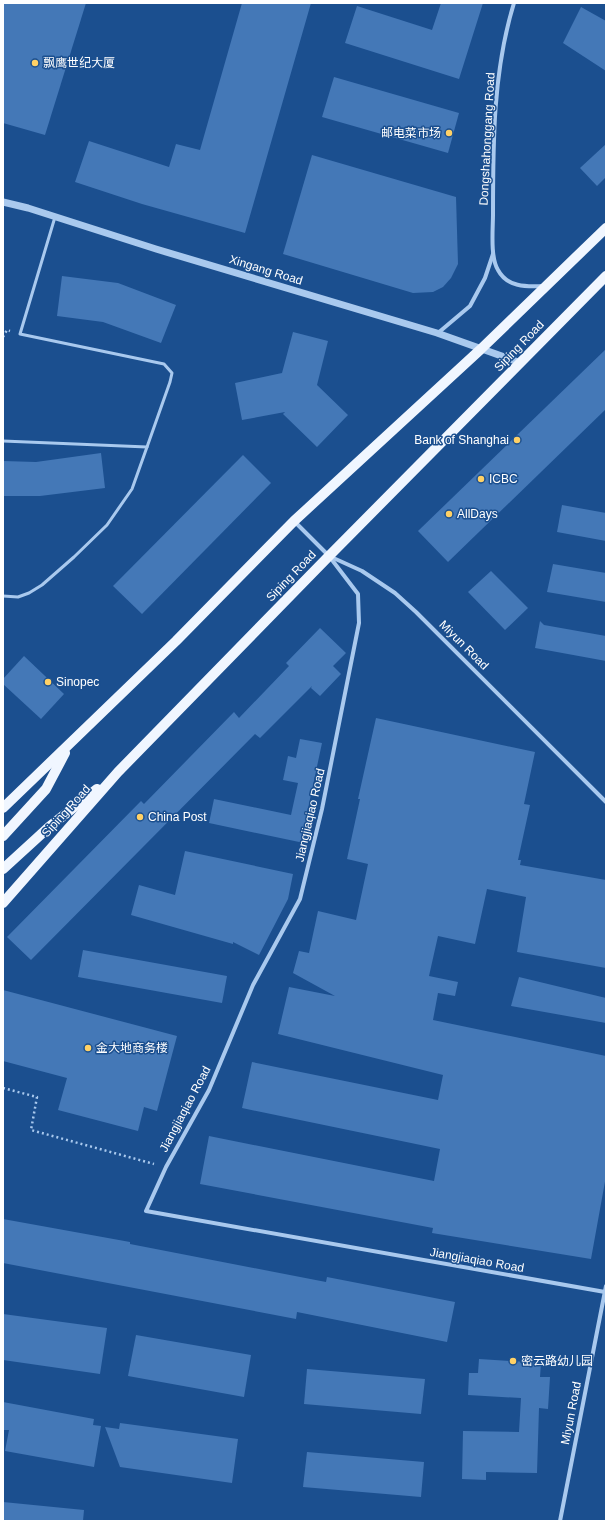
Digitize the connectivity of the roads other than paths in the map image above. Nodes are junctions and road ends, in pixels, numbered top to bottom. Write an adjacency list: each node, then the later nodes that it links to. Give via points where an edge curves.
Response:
1 (514, 3): 5 (street, Dongshahonggang Road, via 497,97 493,163)
2 (3, 202): 3 (street, Xingang Road)
3 (55, 217): 8 (street, Xingang Road); 12 (lane, via 20,334 164,364 172,372 170,382)
4 (606, 228): 7 (main road, Siping Road)
5 (493, 253): 7 (street, Dongshahonggang Road, via 497,269 504,279 515,285); 8 (street, Dongshahonggang Road, via 485,278 470,306)
6 (606, 276): 10 (main road, Siping Road)
7 (545, 286): 9 (main road, Siping Road)
8 (437, 333): 9 (street, Xingang Road)
9 (481, 348): 10 (street, Xingang Road); 13 (main road, Siping Road)
10 (521, 363): 14 (main road, Siping Road)
11 (3, 441): 12 (lane)
12 (147, 448): 15 (lane, via 132,489 107,525 42,585 18,597)
13 (294, 521): 14 (street, Miyun Road); 16 (main road, Siping Road, via 176,641)
14 (329, 556): 17 (main road, Siping Road); 18 (street, Miyun Road, via 362,571 401,597); 24 (street, Jiangjiaqiao Road, via 358,594 359,623 322,809 300,899 253,985 209,1090 166,1167 146,1211)
15 (3, 596)
16 (69, 744): 19 (main road, Siping Road); 20 (main road, via 46,789)
17 (118, 772): 21 (main road, via 49,827); 22 (main road, Siping Road)
18 (606, 802)
19 (3, 808)
20 (3, 836)
21 (3, 869)
22 (3, 903)
23 (606, 1286): 24 (street, Miyun Road)
24 (604, 1292): 25 (street, Miyun Road)
25 (560, 1521)

